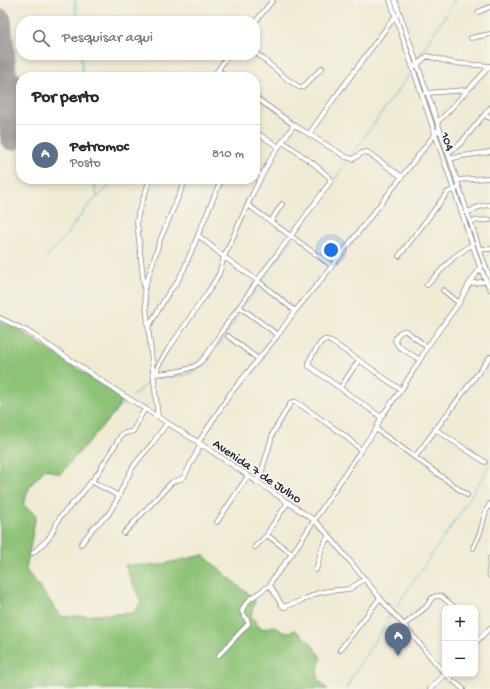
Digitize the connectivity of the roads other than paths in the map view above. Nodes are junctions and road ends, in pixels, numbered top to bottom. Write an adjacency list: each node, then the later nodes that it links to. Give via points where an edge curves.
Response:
1 (273, 0): 7 (street)
2 (390, 0): 6 (street, 104)
3 (395, 0): 12 (street)
4 (490, 7): 5 (street)
5 (478, 12)
6 (396, 15): 12 (street, 104); 26 (street)
7 (260, 16)
8 (490, 34): 9 (street)
9 (471, 38)
10 (260, 56): 14 (street, via 299,88)
11 (225, 60): 15 (street)
12 (415, 66): 13 (street, via 427,56 453,63); 18 (street); 27 (street, 104)
13 (490, 66): 17 (street)
14 (322, 68)
15 (218, 70): 16 (street)
16 (221, 72)
17 (467, 90): 18 (street); 23 (street)
18 (426, 93): 23 (street)
19 (260, 101): 24 (street)
20 (490, 108): 21 (street)
21 (484, 114): 22 (street); 32 (street, via 461,143)
22 (490, 118)
23 (437, 122): 25 (street)
24 (294, 125): 26 (street); 29 (street)
25 (439, 129): 27 (street); 32 (street)
26 (309, 134): 35 (street, via 351,159 367,152)
27 (436, 134): 35 (street); 43 (street, 104)
28 (260, 135): 30 (street)
29 (283, 142): 30 (street); 52 (street, via 331,180)
30 (279, 147): 34 (street)
31 (490, 152): 33 (street)
32 (448, 153): 33 (street)
33 (450, 159): 38 (street)
34 (262, 175): 37 (street)
35 (402, 177): 58 (street)
36 (490, 178): 38 (street)
37 (260, 179)
38 (456, 180): 43 (street)
39 (148, 184): 66 (street, via 137,217)
40 (184, 184): 66 (street, via 160,240)
41 (220, 184): 51 (street)
42 (258, 184): 45 (street)
43 (456, 189): 47 (street); 53 (street, 104); 56 (street, via 448,192)
44 (282, 204): 49 (street)
45 (248, 205): 49 (street); 57 (street)
46 (490, 205): 47 (street, via 475,208)
47 (467, 213): 50 (street)
48 (490, 220): 50 (street)
49 (271, 221): 52 (street)
50 (470, 221): 54 (street)
51 (198, 235): 57 (street); 72 (street, via 176,284)
52 (292, 236): 58 (street); 62 (street)
53 (473, 244): 59 (street, 104); 64 (street, via 454,257)
54 (479, 249): 55 (street); 59 (street)
55 (490, 249)
56 (399, 256)
57 (224, 258): 62 (street); 80 (street, via 215,281 169,348)
58 (332, 266): 70 (street)
59 (483, 266): 60 (street); 61 (street, 104); 63 (street)
60 (488, 270): 61 (street)
61 (488, 280): 63 (street); 65 (street, 104)
62 (258, 281): 69 (street); 70 (street)
63 (469, 284): 68 (street)
64 (427, 285)
65 (490, 288)
66 (145, 289): 72 (street)
67 (443, 290): 68 (street)
68 (459, 303): 75 (street)
69 (240, 307): 73 (street); 80 (street, via 203,360 193,367)
70 (295, 311): 73 (street)
71 (0, 318): 83 (street, Avenida 7 de Julho, via 27,331)
72 (148, 326): 80 (street)
73 (278, 335): 77 (street)
74 (228, 336): 77 (street)
75 (427, 347): 79 (street); 79 (street, via 406,331 396,337 398,346)
76 (490, 357): 88 (street)
77 (258, 359): 89 (street, via 230,394)
78 (360, 360): 81 (street); 81 (street, via 328,340 321,342 308,364); 82 (street)
79 (420, 360): 82 (street)
80 (155, 374): 84 (street)
81 (340, 388): 85 (street)
82 (401, 390): 85 (street)
83 (145, 408): 84 (street, Avenida 7 de Julho); 94 (street, via 134,428 131,432 122,434)
84 (158, 417): 86 (street, Avenida 7 de Julho)
85 (381, 417): 87 (street)
86 (167, 423): 89 (street, Avenida 7 de Julho); 97 (street, via 139,459)
87 (376, 429): 90 (street); 91 (street)
88 (435, 429): 91 (street); 92 (street)
89 (200, 443): 93 (street, Avenida 7 de Julho); 102 (street, via 184,477 172,482)
90 (361, 450): 95 (street, via 296,402 292,402 274,430 261,474); 100 (street)
91 (415, 456): 96 (street)
92 (485, 462)
93 (248, 476): 95 (street, Avenida 7 de Julho); 101 (street)
94 (91, 481): 97 (street); 108 (street, via 60,517 49,538)
95 (256, 482): 98 (street, Avenida 7 de Julho)
96 (467, 495)
97 (119, 496): 105 (street, via 108,515)
98 (288, 502): 100 (street, Avenida 7 de Julho); 103 (street)
99 (490, 504): 107 (street)
100 (314, 520): 104 (street, Avenida 7 de Julho); 109 (street)
101 (217, 522)
102 (124, 532)
103 (267, 535): 106 (street); 109 (street)
104 (329, 535): 111 (street, via 322,548); 113 (street, Avenida 7 de Julho)
105 (81, 544)
106 (255, 547)
107 (473, 548)
108 (33, 553)
109 (292, 554): 114 (street)
110 (490, 558): 112 (street)
111 (316, 570)
112 (490, 576)
113 (365, 579): 114 (street, via 349,589 328,590 286,607); 115 (street, Avenida 7 de Julho)
114 (270, 585): 121 (street, via 248,601 242,611 248,624)
115 (380, 598): 117 (street, Avenida 7 de Julho); 120 (street)
116 (452, 605): 117 (street, via 441,596 437,596 430,599 426,607)
117 (404, 625): 122 (street, Avenida 7 de Julho)
118 (490, 628): 119 (street)
119 (477, 641)
120 (340, 650)
121 (219, 655)
122 (442, 670)
123 (442, 677): 125 (street)
124 (449, 677): 126 (street, Avenida 7 de Julho)
125 (430, 689)
126 (463, 689)

